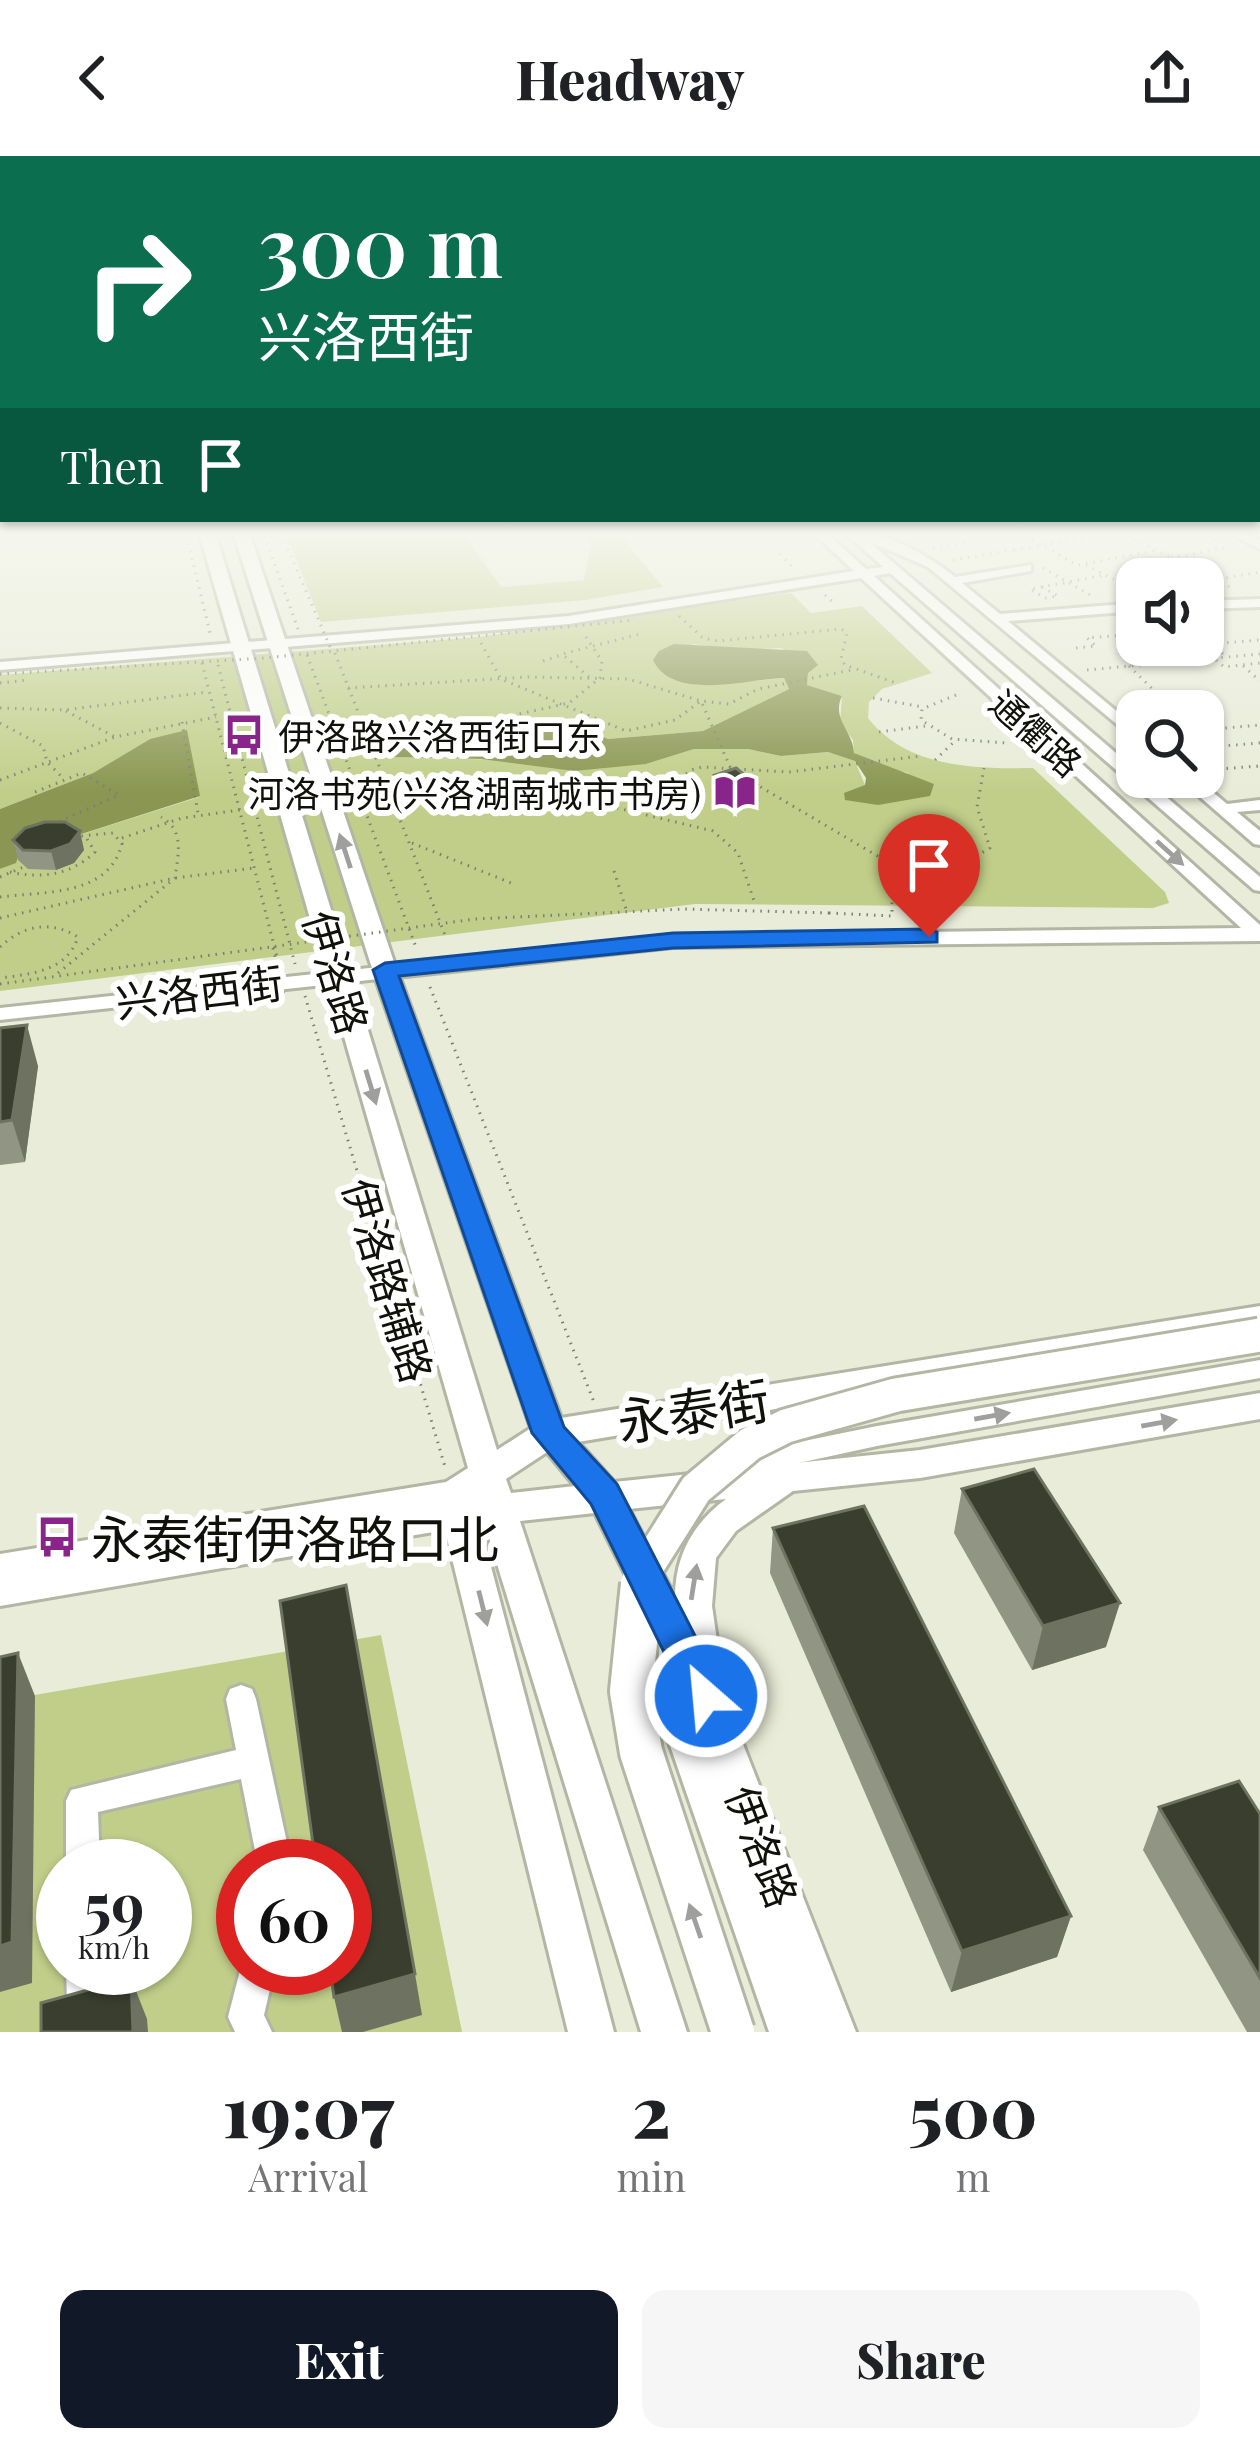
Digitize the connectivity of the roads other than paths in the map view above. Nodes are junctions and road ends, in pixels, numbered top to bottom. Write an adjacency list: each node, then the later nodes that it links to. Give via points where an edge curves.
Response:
1 (231, 617): 9 (main road, 伊洛路)
2 (268, 617): 8 (main road, 伊洛路)
3 (589, 617): 8 (street)
4 (911, 617): 11 (street, 通衢路)
5 (947, 617): 10 (street, 通衢路)
6 (1018, 617): 7 (street)
7 (998, 618): 13 (street)
8 (276, 642): 9 (street); 25 (main road, 伊洛路, one-way to 8)
9 (239, 645): 12 (street); 26 (main road, 伊洛路)
10 (988, 652): 11 (street); 13 (street); 15 (street, 通衢路)
11 (955, 657): 17 (street, 通衢路)
12 (0, 667)
13 (1061, 672): 14 (street)
14 (1116, 718)
15 (1116, 759)
16 (1116, 777): 17 (street)
17 (1092, 782): 24 (street, 通衢路, one-way to 24)
18 (1161, 798): 23 (street, 通衢路)
19 (1210, 798): 21 (street)
20 (1260, 805): 21 (street)
21 (1223, 809): 22 (street)
22 (1260, 841)
23 (1260, 886)
24 (1257, 930): 25 (street, 兴洛西街, via 673,940)
25 (383, 966): 26 (street, 兴洛西街); 32 (main road, 伊洛路)
26 (336, 971): 27 (street, 兴洛西街); 35 (main road, 伊洛路, one-way to 35)
27 (0, 1010)
28 (1260, 1317): 32 (main road, 永泰街)
29 (1260, 1335): 49 (main road, one-way to 29, bridge, via 641,1752 631,1691 643,1573 696,1489 786,1426 896,1395)
30 (1260, 1369): 34 (street, one-way to 30, via 877,1436)
31 (1260, 1406): 33 (main road, 永泰街, one-way to 31)
32 (550, 1433): 34 (main road, 伊洛路); 35 (main road, 永泰街)
33 (920, 1464): 34 (main road, 永泰街); 39 (main road, one-way to 33, via 689,1588 702,1548 737,1506 782,1485)
34 (604, 1495): 35 (main road, 永泰街); 39 (main road)
35 (474, 1497): 36 (main road, 永泰街); 37 (main road, 永泰街); 47 (main road, one-way to 47); 48 (main road, 伊洛路, via 578,1757)
36 (0, 1570)
37 (0, 1590)
38 (241, 1699): 40 (street)
39 (690, 1703): 50 (main road); 51 (main road, 伊洛路)
40 (254, 1761): 41 (street, via 82,1801); 42 (street)
41 (83, 1839)
42 (270, 1839)
43 (85, 1995): 45 (street)
44 (251, 1995): 46 (street, via 246,2018)
45 (65, 2032)
46 (254, 2032)
47 (591, 2032)
48 (664, 2032)
49 (733, 2032)
50 (792, 2032)
51 (833, 2032)

